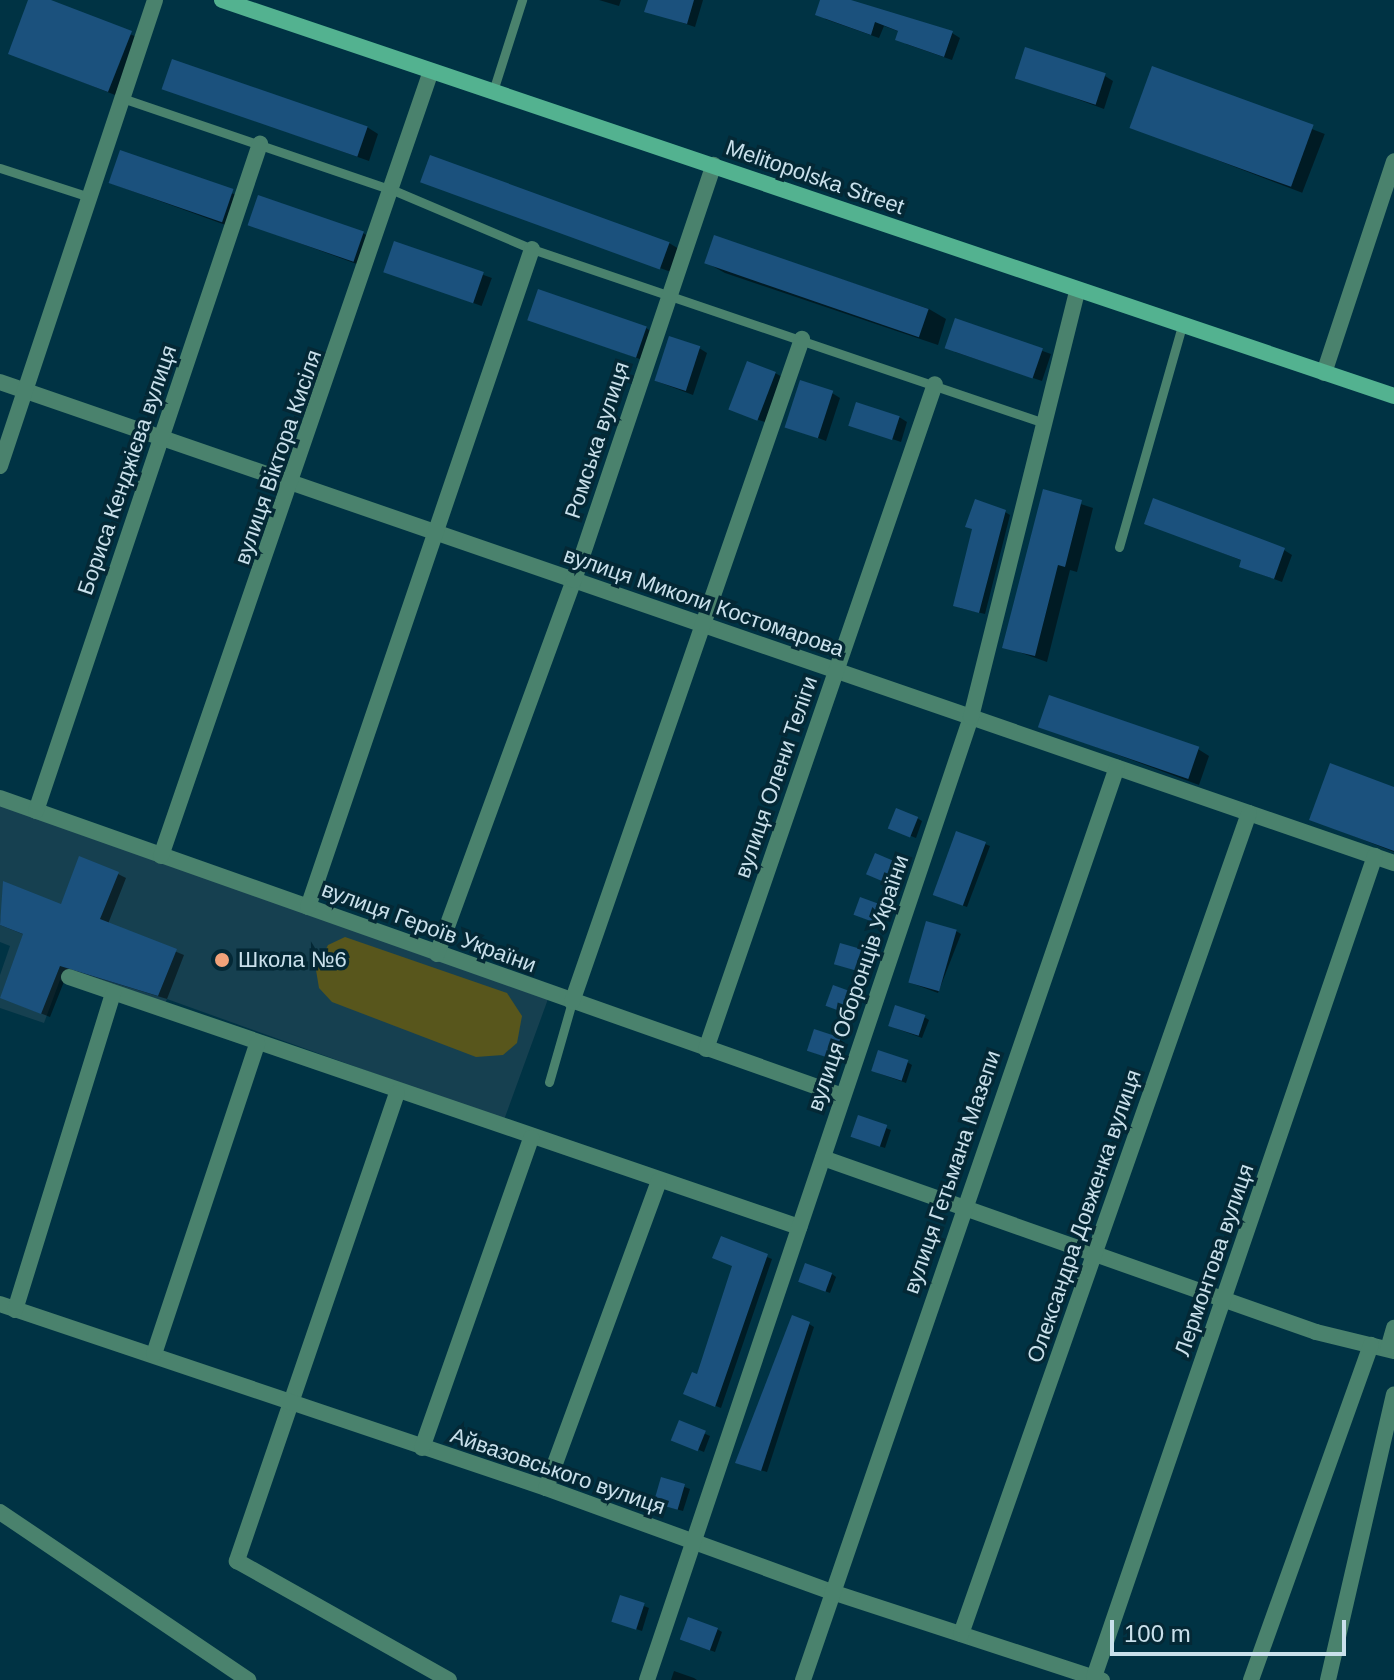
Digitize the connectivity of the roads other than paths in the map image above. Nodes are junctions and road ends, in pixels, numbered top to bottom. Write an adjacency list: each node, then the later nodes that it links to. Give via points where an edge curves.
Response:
1 (155, 0): 6 (street)
2 (222, 0): 4 (main road, Melitopolska Street)
3 (522, 0): 5 (lane)
4 (431, 71): 5 (main road, Melitopolska Street); 11 (street, вулиця Віктора Кисіля)
5 (493, 91): 9 (main road, Melitopolska Street)
6 (122, 98): 7 (lane); 12 (street)
7 (260, 144): 11 (lane); 24 (street, Бориса Кенджієва вулиця)
8 (1394, 161): 18 (street)
9 (714, 165): 14 (main road, Melitopolska Street); 15 (street, Ромська вулиця)
10 (0, 168): 12 (lane)
11 (393, 190): 13 (lane); 26 (street, вулиця Віктора Кисіля)
12 (89, 197): 21 (street)
13 (532, 249): 15 (lane); 27 (street)
14 (1077, 291): 16 (main road, Melitopolska Street); 23 (street, вулиця Оборонців України)
15 (668, 292): 17 (lane); 29 (street, Ромська вулиця)
16 (1182, 326): 18 (main road, Melitopolska Street); 28 (lane)
17 (802, 339): 20 (lane); 30 (street)
18 (1324, 373): 22 (main road, Melitopolska Street)
19 (0, 382): 21 (street, вулиця Миколи Костомарова)
20 (935, 384): 23 (lane); 31 (street, вулиця Олени Теліги)
21 (24, 390): 24 (street, вулиця Миколи Костомарова); 25 (street)
22 (1394, 396)
23 (1044, 423): 32 (street, вулиця Оборонців України)
24 (162, 438): 26 (street, вулиця Миколи Костомарова); 35 (street, Бориса Кенджієва вулиця)
25 (0, 466)
26 (293, 483): 27 (street, вулиця Миколи Костомарова); 37 (street, вулиця Віктора Кисіля)
27 (436, 532): 29 (street, вулиця Миколи Костомарова); 40 (street)
28 (1119, 547)
29 (574, 580): 30 (street, вулиця Миколи Костомарова); 41 (street, Ромська вулиця)
30 (703, 625): 31 (street, вулиця Миколи Костомарова); 44 (street)
31 (836, 671): 32 (street, вулиця Миколи Костомарова); 46 (street, вулиця Олени Теліги)
32 (971, 717): 33 (street, вулиця Миколи Костомарова); 49 (street, вулиця Оборонців України)
33 (1117, 767): 36 (street, вулиця Миколи Костомарова); 53 (street, вулиця Гетьмана Мазепи)
34 (0, 798): 35 (street, вулиця Героїв України)
35 (36, 811): 37 (street, вулиця Героїв України)
36 (1249, 813): 38 (street, вулиця Миколи Костомарова); 55 (street, Олександра Довженка вулиця)
37 (161, 856): 40 (street, вулиця Героїв України)
38 (1375, 856): 39 (street, вулиця Миколи Костомарова); 56 (street, Лермонтова вулиця)
39 (1394, 863)
40 (308, 907): 41 (street, вулиця Героїв України)
41 (437, 954): 44 (street, вулиця Героїв України)
42 (69, 977): 43 (street)
43 (113, 993): 45 (street); 57 (street)
44 (572, 1002): 46 (street, вулиця Героїв України); 47 (lane)
45 (257, 1044): 48 (street); 61 (street)
46 (706, 1049): 49 (street, вулиця Героїв України)
47 (549, 1082)
48 (397, 1093): 50 (street); 63 (street)
49 (843, 1096): 51 (street, вулиця Оборонців України)
50 (531, 1138): 52 (street); 64 (street)
51 (823, 1158): 53 (street); 54 (street, вулиця Оборонців України)
52 (659, 1181): 54 (street); 65 (street)
53 (963, 1207): 55 (street); 68 (street, вулиця Гетьмана Мазепи)
54 (799, 1227): 67 (street, вулиця Оборонців України)
55 (1094, 1254): 56 (street); 69 (street, Олександра Довженка вулиця)
56 (1223, 1299): 59 (street); 70 (street, Лермонтова вулиця)
57 (8, 1307): 61 (street, Айвазовського вулиця)
58 (1394, 1328): 60 (street)
59 (1371, 1345): 60 (street); 75 (street)
60 (1391, 1350)
61 (154, 1354): 63 (street, Айвазовського вулиця)
62 (1394, 1395): 76 (street)
63 (292, 1406): 64 (street, Айвазовського вулиця); 72 (street, via 237,1561)
64 (422, 1448): 65 (street, Айвазовського вулиця)
65 (546, 1488): 67 (street, Айвазовського вулиця)
66 (0, 1512): 71 (street)
67 (694, 1542): 68 (street, Айвазовського вулиця); 73 (street, вулиця Оборонців України)
68 (832, 1592): 69 (street, Айвазовського вулиця); 74 (street, вулиця Гетьмана Мазепи)
69 (961, 1634): 70 (street, Айвазовського вулиця)
70 (1098, 1679)
71 (248, 1680)
72 (449, 1680)
73 (647, 1680)
74 (803, 1680)
75 (1251, 1680)
76 (1328, 1680)

